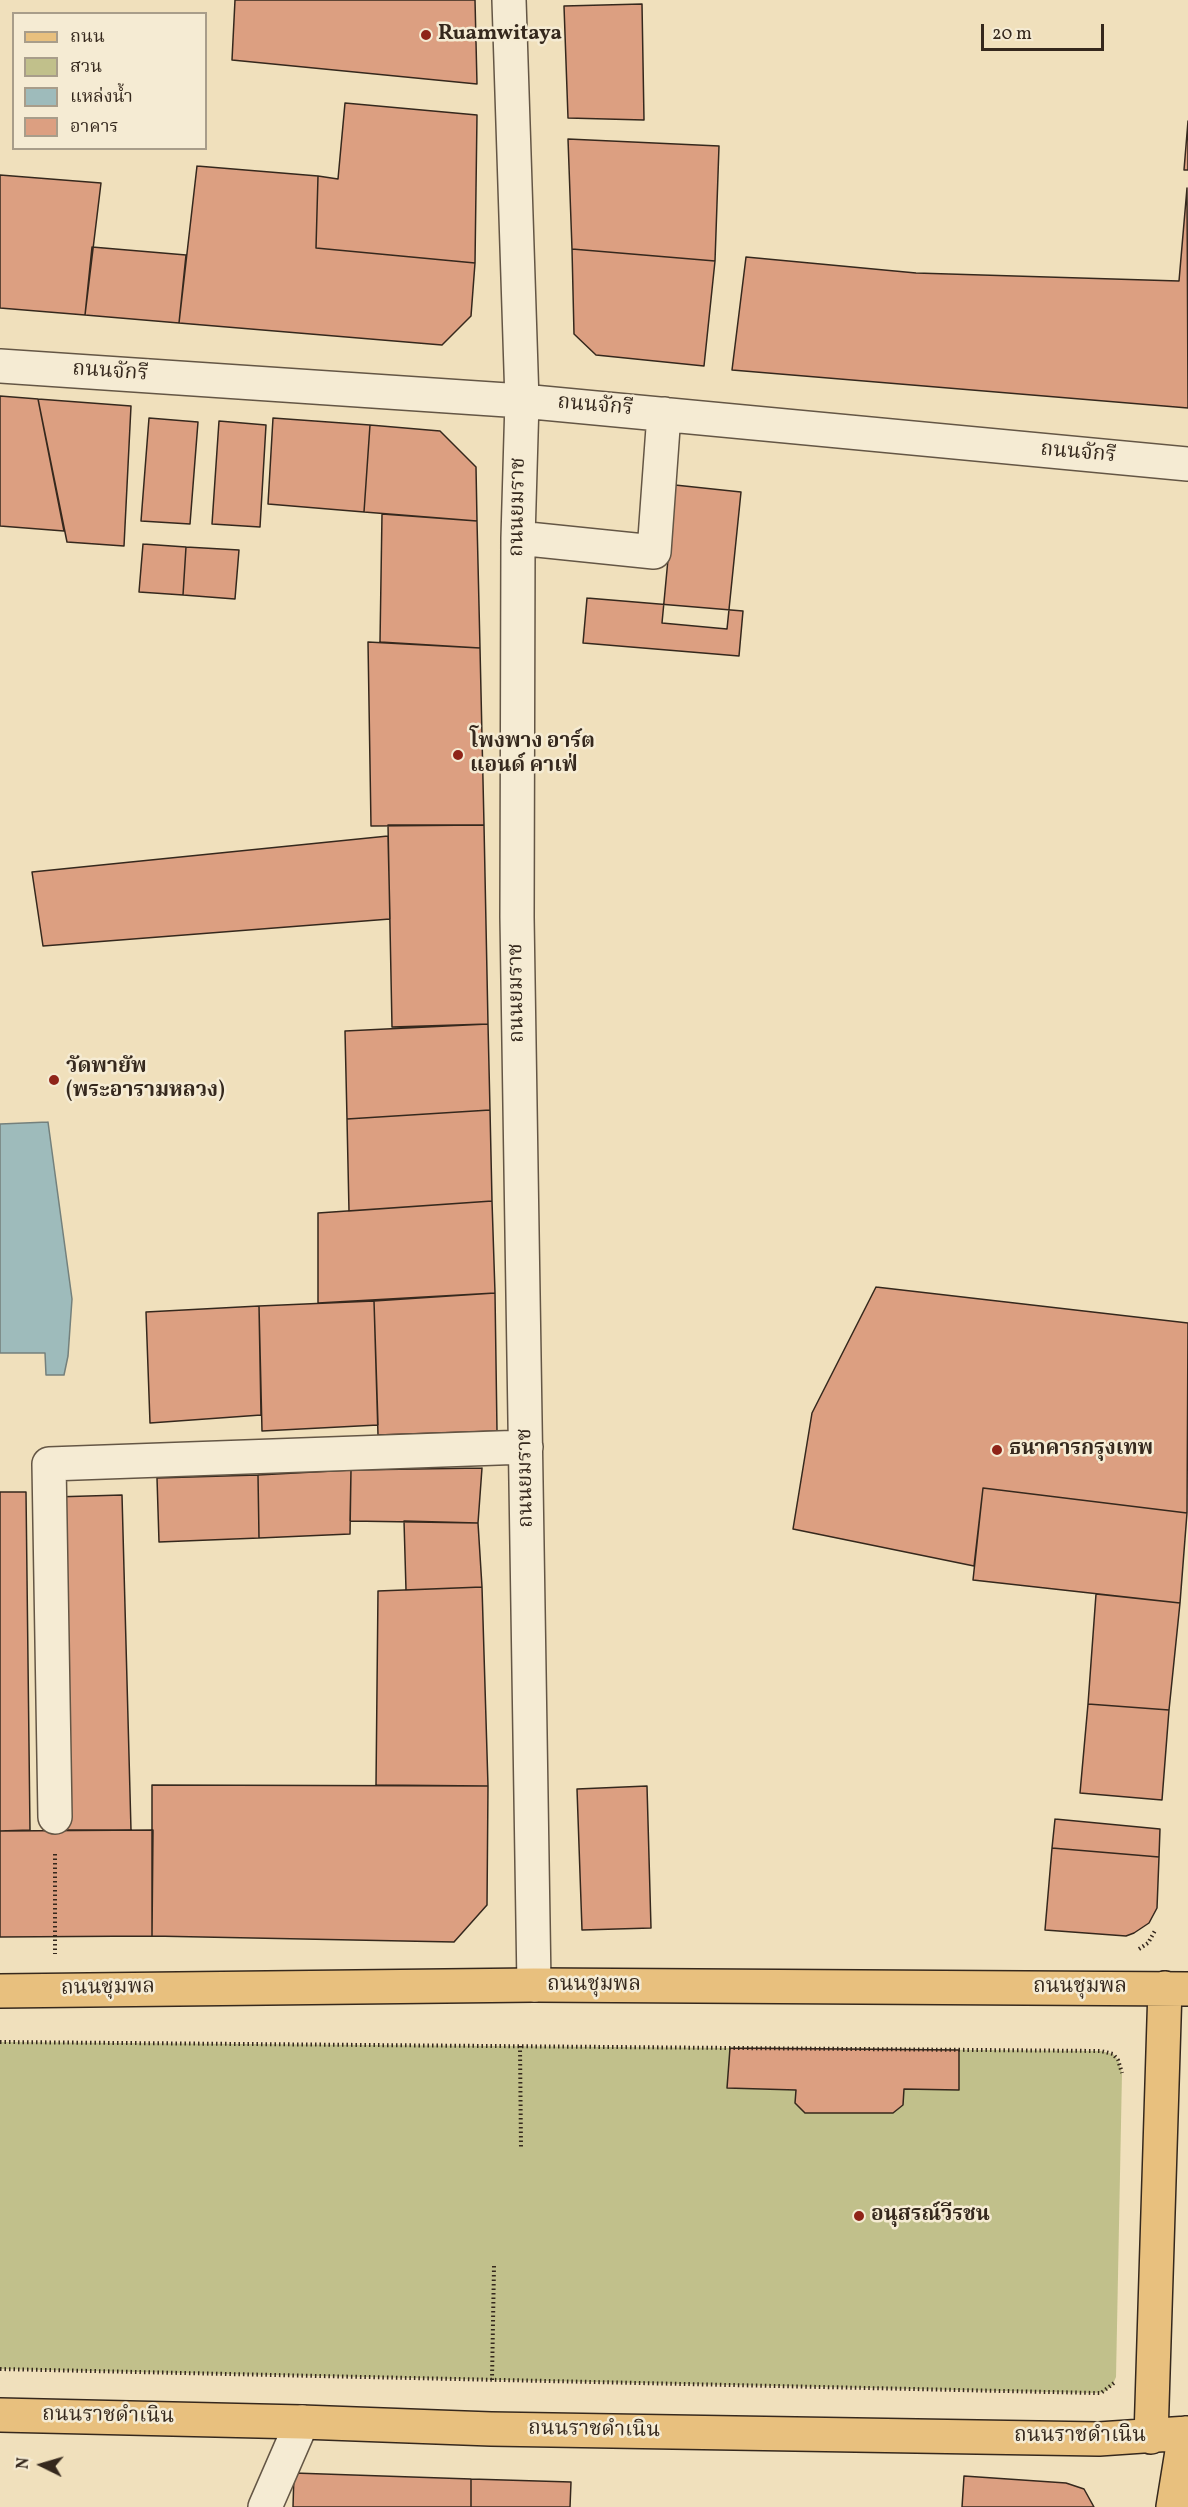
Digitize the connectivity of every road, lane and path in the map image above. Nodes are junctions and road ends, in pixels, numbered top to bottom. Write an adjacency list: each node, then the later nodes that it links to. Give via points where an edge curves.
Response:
1 (508, 0): 3 (street, ถนนยมราช)
2 (0, 366): 3 (street, ถนนจักรี)
3 (522, 401): 4 (street, ถนนจักรี); 6 (street, ถนนยมราช)
4 (664, 414): 5 (street, ถนนจักรี); 6 (street, via 654,552)
5 (1188, 464)
6 (518, 538): 7 (street, ถนนยมราช, via 517,917)
7 (526, 1447): 8 (street, via 49,1464); 11 (street, ถนนยมราช)
8 (55, 1817): 13 (path)
9 (1156, 1929): 10 (path, via 1148,1943)
10 (1132, 1953)
11 (534, 1985): 12 (main road, ถนนชุมพล); 13 (main road, ถนนชุมพล)
12 (1176, 1988): 26 (main road)
13 (55, 1990): 14 (main road, ถนนชุมพล)
14 (0, 1991)
15 (0, 2042): 16 (path)
16 (520, 2046): 17 (path, via 1101,2051 1118,2060); 18 (path)
17 (1122, 2083)
18 (521, 2149)
19 (494, 2266): 22 (path)
20 (0, 2369): 22 (path)
21 (1116, 2377): 22 (path, via 1112,2386 1101,2393)
22 (492, 2380)
23 (0, 2415): 24 (main road, ถนนราชดำเนิน)
24 (302, 2422): 26 (main road, ถนนราชดำเนิน, via 515,2429); 27 (street)
25 (1186, 2433): 26 (main road, ถนนราชดำเนิน); 28 (main road)
26 (1151, 2437)
27 (265, 2507)
28 (1173, 2507)

